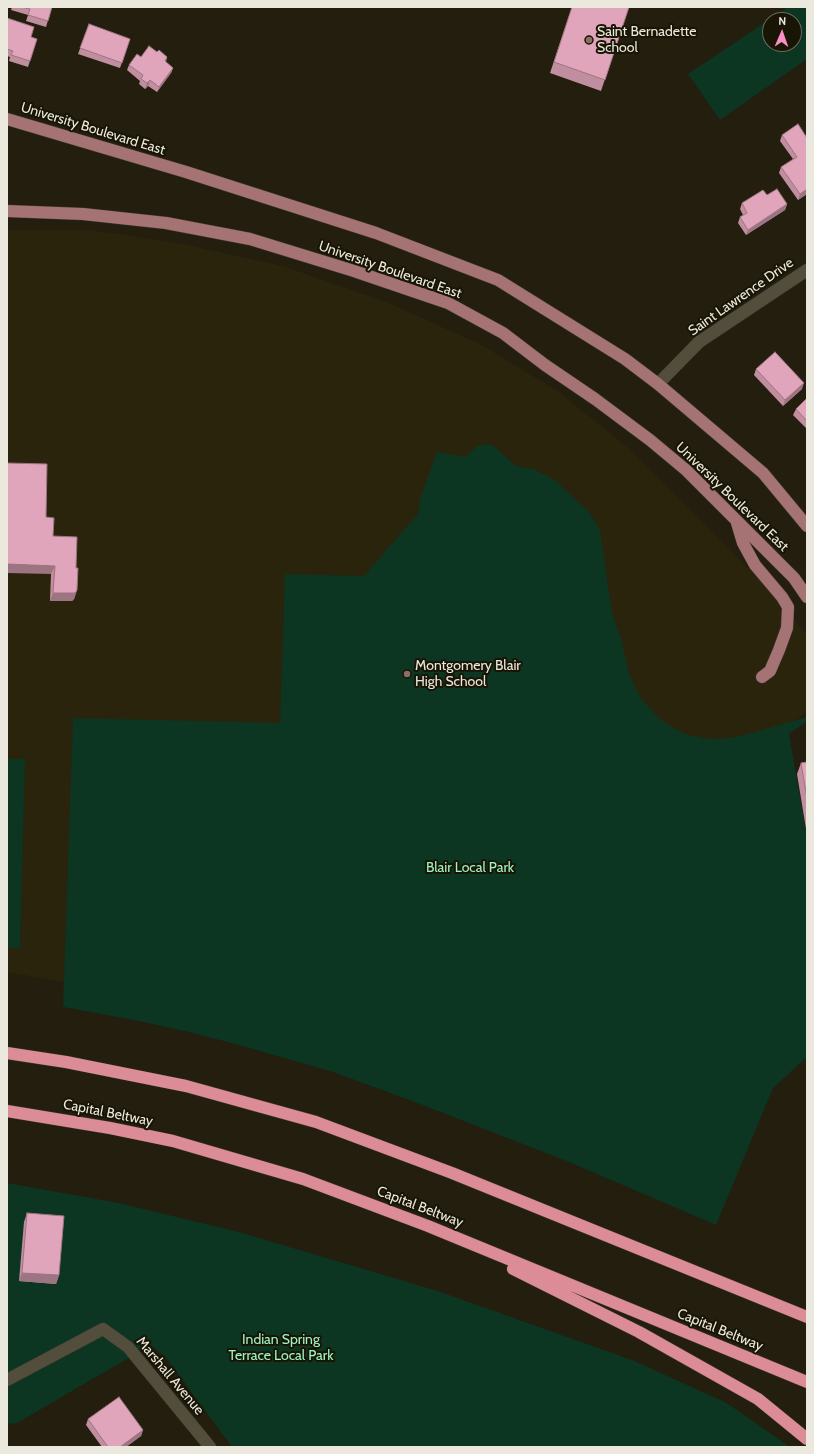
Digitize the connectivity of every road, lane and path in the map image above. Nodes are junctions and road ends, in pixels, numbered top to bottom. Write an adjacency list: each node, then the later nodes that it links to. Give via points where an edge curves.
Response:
1 (7, 119): 4 (main road, University Boulevard East, via 179,170 376,233 498,280 625,359)
2 (7, 211): 5 (main road, University Boulevard East, via 83,214 166,223 250,239 448,303 503,333 650,440 686,470)
3 (807, 270): 4 (street, Saint Lawrence Drive, via 699,342)
4 (658, 384): 6 (main road, University Boulevard East, via 763,473)
5 (737, 522): 7 (main road, University Boulevard East, via 794,578); 8 (main road, via 743,543 755,565 788,607 787,628 779,650 770,671)
6 (807, 526)
7 (807, 597)
8 (762, 678)
9 (7, 1054): 12 (highway, via 66,1062 186,1086 316,1122)
10 (7, 1111): 11 (highway, Capital Beltway, via 110,1128 180,1143 303,1179)
11 (428, 1226): 14 (highway, Capital Beltway); 15 (highway, via 639,1332 724,1379 758,1399)
12 (807, 1317)
13 (7, 1380): 16 (street, Marshall Avenue, via 103,1329 128,1347)
14 (807, 1382)
15 (807, 1439)
16 (210, 1447)

